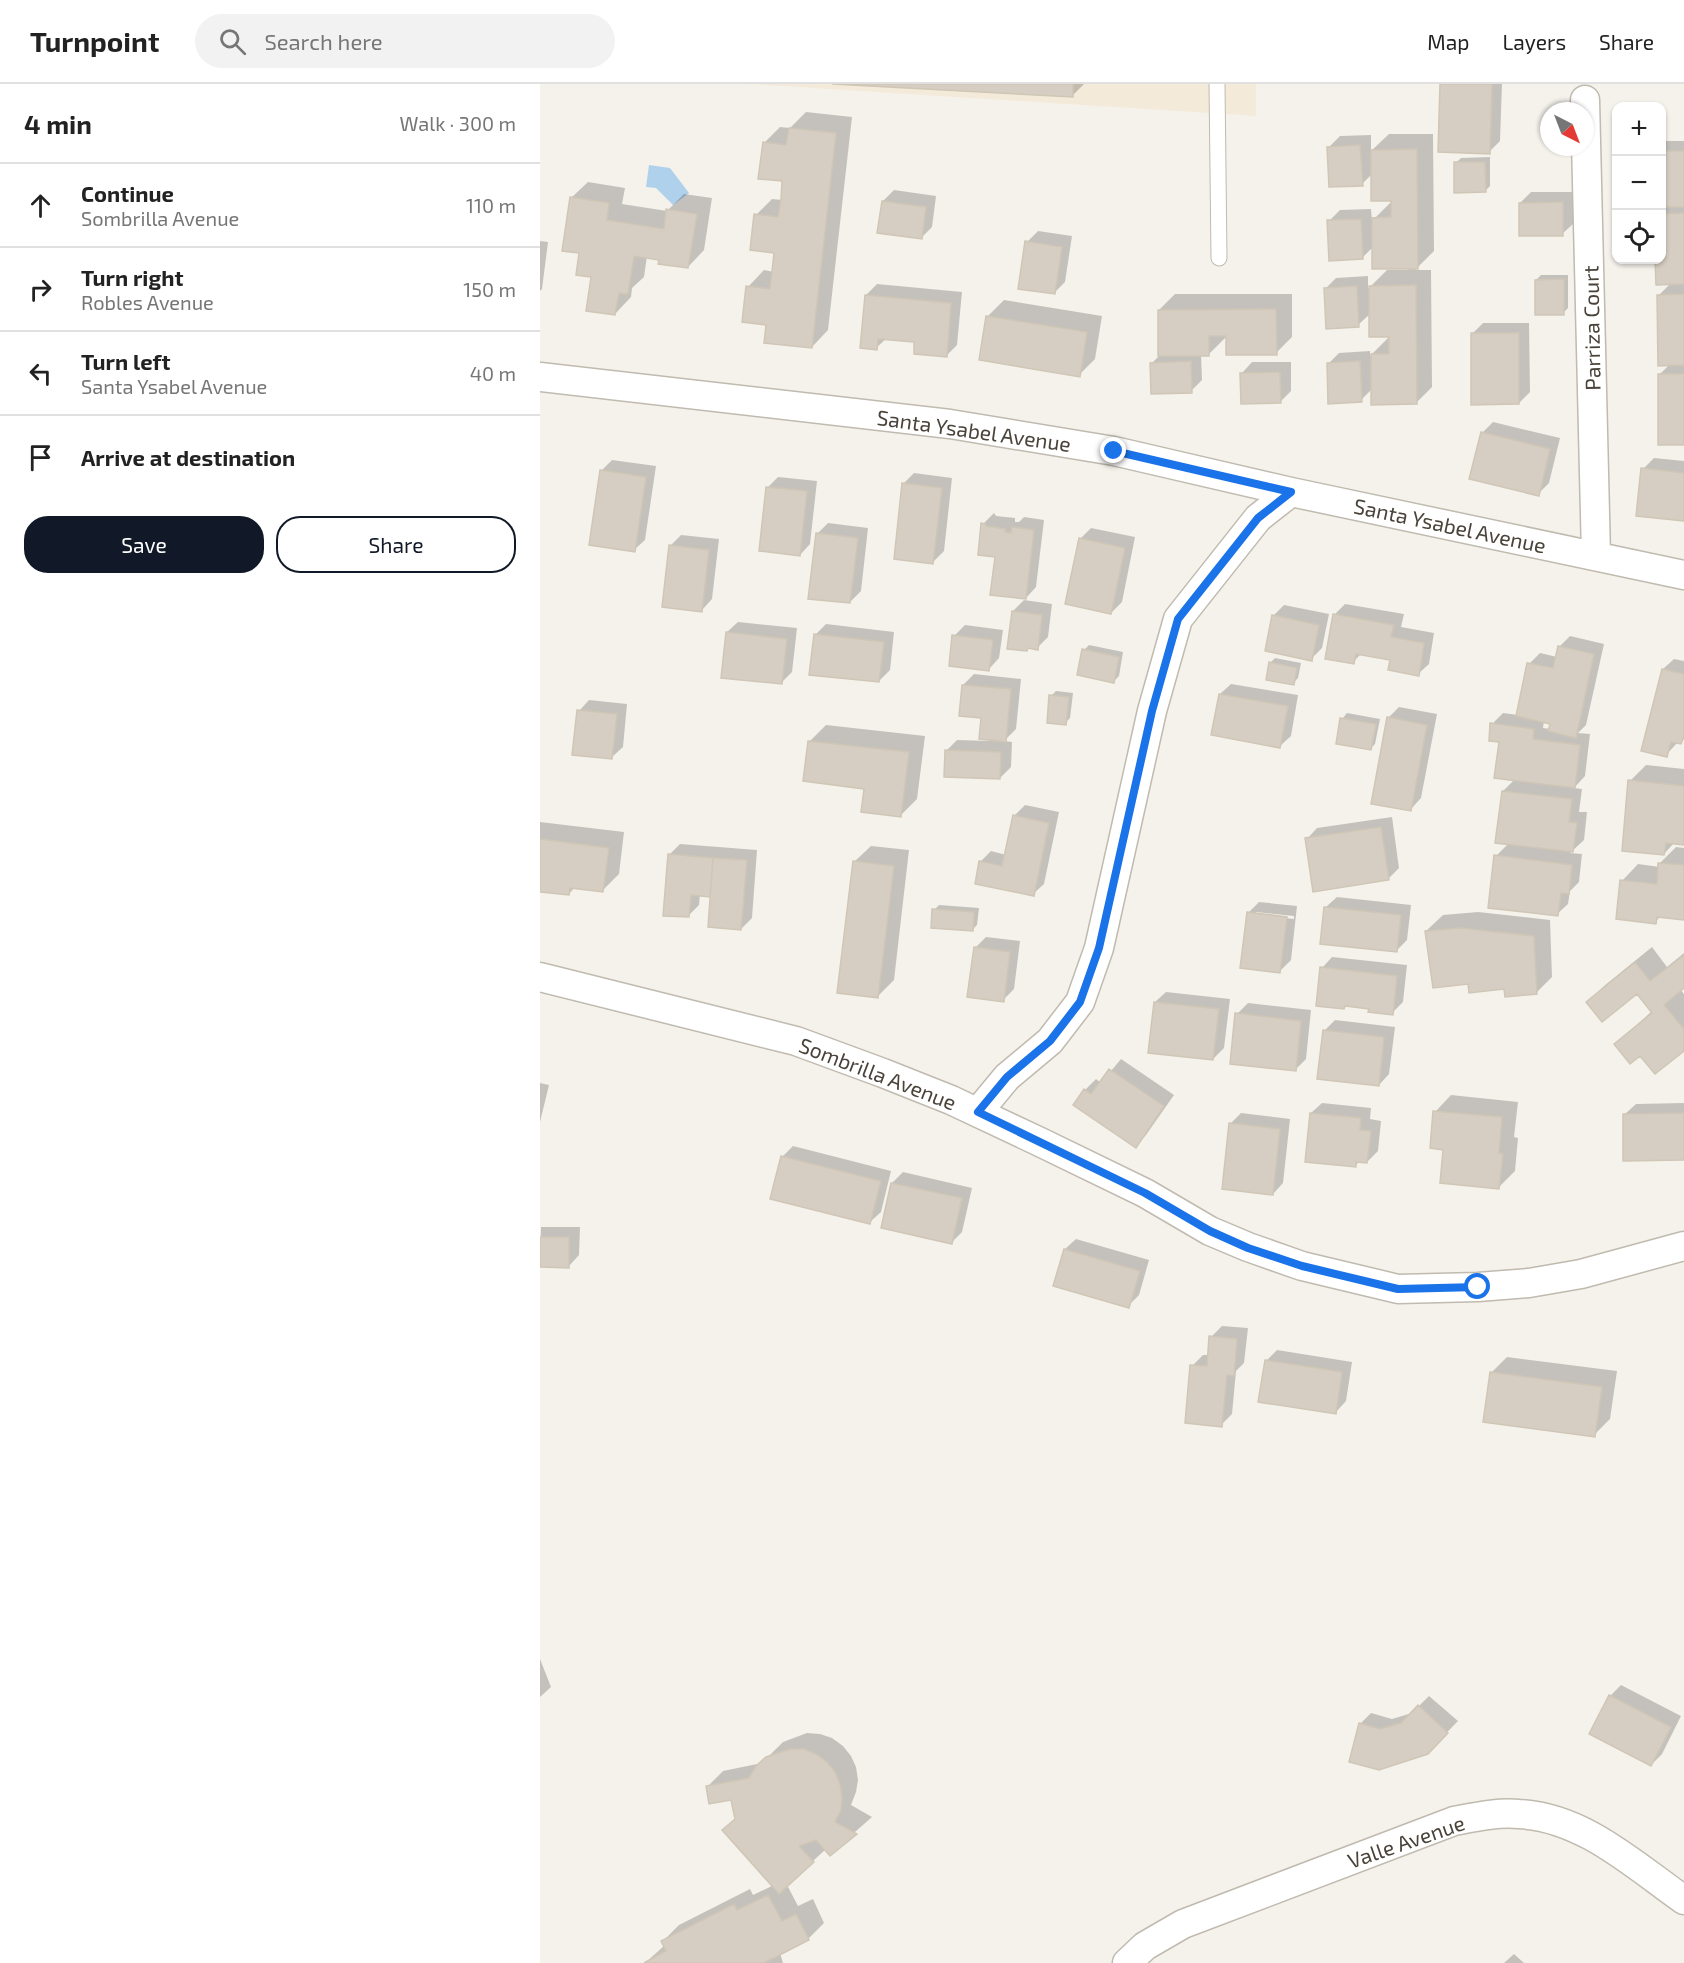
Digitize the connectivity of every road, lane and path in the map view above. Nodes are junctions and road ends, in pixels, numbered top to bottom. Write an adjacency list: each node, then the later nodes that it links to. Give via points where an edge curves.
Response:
1 (1217, 84): 3 (lane)
2 (1585, 100): 6 (street, Parriza Court)
3 (1219, 258)
4 (540, 377): 5 (street, Santa Ysabel Avenue, via 951,424 1114,451)
5 (1291, 492): 6 (street, Santa Ysabel Avenue); 9 (street, via 1258,518 1178,619 1152,711 1099,948 1080,1002 1050,1041 1007,1077)
6 (1596, 556): 7 (street, Santa Ysabel Avenue)
7 (1684, 575)
8 (540, 977): 9 (street, Sombrilla Avenue, via 796,1041)
9 (978, 1112): 10 (street, Sombrilla Avenue, via 1248,1248 1302,1266 1398,1289 1529,1283 1581,1274)
10 (1684, 1246)
11 (1684, 1900): 12 (street, Valle Avenue, via 1574,1827 1518,1814 1485,1816 1454,1821 1184,1924 1145,1946)
12 (1127, 1963)

